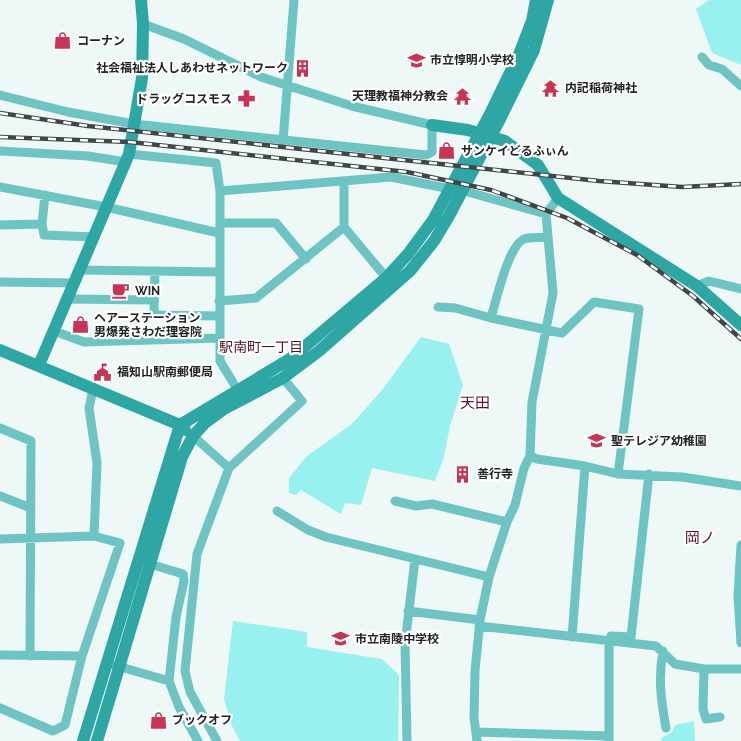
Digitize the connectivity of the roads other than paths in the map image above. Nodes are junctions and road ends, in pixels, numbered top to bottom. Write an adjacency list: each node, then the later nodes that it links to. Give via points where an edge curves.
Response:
1 (141, 0): 5 (street)
2 (294, 0): 7 (street)
3 (536, 0): 12 (street, via 532,21)
4 (548, 0): 12 (street, via 534,50)
5 (143, 24): 7 (street, via 184,39 261,77); 10 (street, via 142,78)
6 (702, 57): 8 (street)
7 (289, 84): 11 (street, via 352,106); 13 (street)
8 (741, 86)
9 (0, 95): 10 (street)
10 (134, 124): 13 (street); 15 (street)
11 (432, 125): 12 (street); 13 (street, via 432,152 426,155)
12 (486, 134): 18 (street); 21 (street, via 505,141 538,165)
13 (283, 141)
14 (0, 151): 15 (street)
15 (127, 158): 19 (street, via 216,163); 22 (street)
16 (344, 182): 18 (street, via 391,177); 19 (street); 27 (street)
17 (0, 187): 20 (street)
18 (456, 190): 23 (street); 36 (street)
19 (220, 191): 24 (street)
20 (46, 195): 22 (street); 26 (street)
21 (558, 198): 23 (street); 38 (street)
22 (106, 207): 28 (street); 29 (street)
23 (546, 214): 30 (street)
24 (220, 223): 28 (street); 31 (street, via 276,223)
25 (0, 224): 26 (street)
26 (42, 224): 29 (street, via 44,235)
27 (344, 227): 31 (street); 36 (street)
28 (220, 233): 34 (street)
29 (95, 237): 32 (street)
30 (548, 237): 45 (street, via 524,239 516,246); 47 (street, via 553,293)
31 (306, 259): 42 (street, via 256,298)
32 (80, 270): 33 (street); 37 (street)
33 (155, 271): 34 (street); 41 (street)
34 (220, 272): 42 (street)
35 (0, 282): 37 (street)
36 (390, 282): 52 (street, via 319,351); 54 (street, via 290,359)
37 (75, 283): 40 (street)
38 (697, 286): 39 (street, via 709,281); 46 (street)
39 (741, 289)
40 (67, 299): 41 (street); 48 (street)
41 (154, 300): 44 (street, via 154,315)
42 (219, 301): 44 (street)
43 (438, 307): 45 (street)
44 (220, 316): 49 (street)
45 (491, 318): 47 (street)
46 (741, 324)
47 (546, 330): 58 (street, via 532,402); 61 (street, via 562,333 594,302 639,309)
48 (54, 331): 49 (street, via 84,342); 51 (street)
49 (220, 338): 54 (street, via 220,360)
50 (0, 350): 51 (street)
51 (39, 365): 53 (street)
52 (283, 378): 57 (street, via 224,409); 60 (street, via 302,401)
53 (92, 389): 55 (street); 69 (street, via 89,408 97,463)
54 (237, 389): 55 (street)
55 (180, 424): 57 (street); 85 (street)
56 (0, 428): 66 (street, via 31,441)
57 (193, 436): 60 (street); 74 (street, via 182,457)
58 (530, 456): 59 (street); 68 (street, via 515,505)
59 (585, 466): 61 (street); 78 (street)
60 (230, 468): 97 (street, via 197,554 185,671 190,692)
61 (618, 474): 62 (street)
62 (649, 474): 63 (street); 79 (street, via 631,637 611,636)
63 (741, 486)
64 (0, 496): 66 (street)
65 (395, 501): 68 (street, via 416,506 432,504)
66 (31, 508): 70 (street)
67 (277, 511): 73 (street, via 326,537)
68 (506, 522): 75 (street)
69 (94, 536): 70 (street); 84 (street, via 120,543)
70 (31, 538): 71 (street); 83 (street)
71 (0, 539)
72 (741, 546): 80 (street, via 738,596)
73 (415, 559): 75 (street); 76 (street)
74 (150, 564): 85 (street); 88 (street, via 183,574)
75 (489, 577): 77 (street)
76 (408, 611): 77 (street); 98 (street, via 405,644)
77 (480, 623): 78 (street); 92 (street, via 475,671)
78 (572, 637): 79 (street)
79 (609, 641): 81 (street, via 656,646); 93 (street)
80 (741, 643)
81 (663, 651): 86 (street, via 675,664); 91 (street, via 660,690)
82 (0, 655): 83 (street)
83 (30, 656): 84 (street)
84 (82, 656): 89 (street, via 65,725 53,731)
85 (113, 665): 88 (street); 94 (street); 95 (street)
86 (704, 669): 87 (street); 90 (street, via 703,710 706,719)
87 (741, 669)
88 (169, 681): 96 (street)
89 (0, 708)
90 (720, 717)
91 (666, 728)
92 (477, 736): 93 (street)
93 (609, 739)
94 (83, 741)
95 (97, 741)
96 (198, 741)
97 (217, 741)
98 (407, 741)

